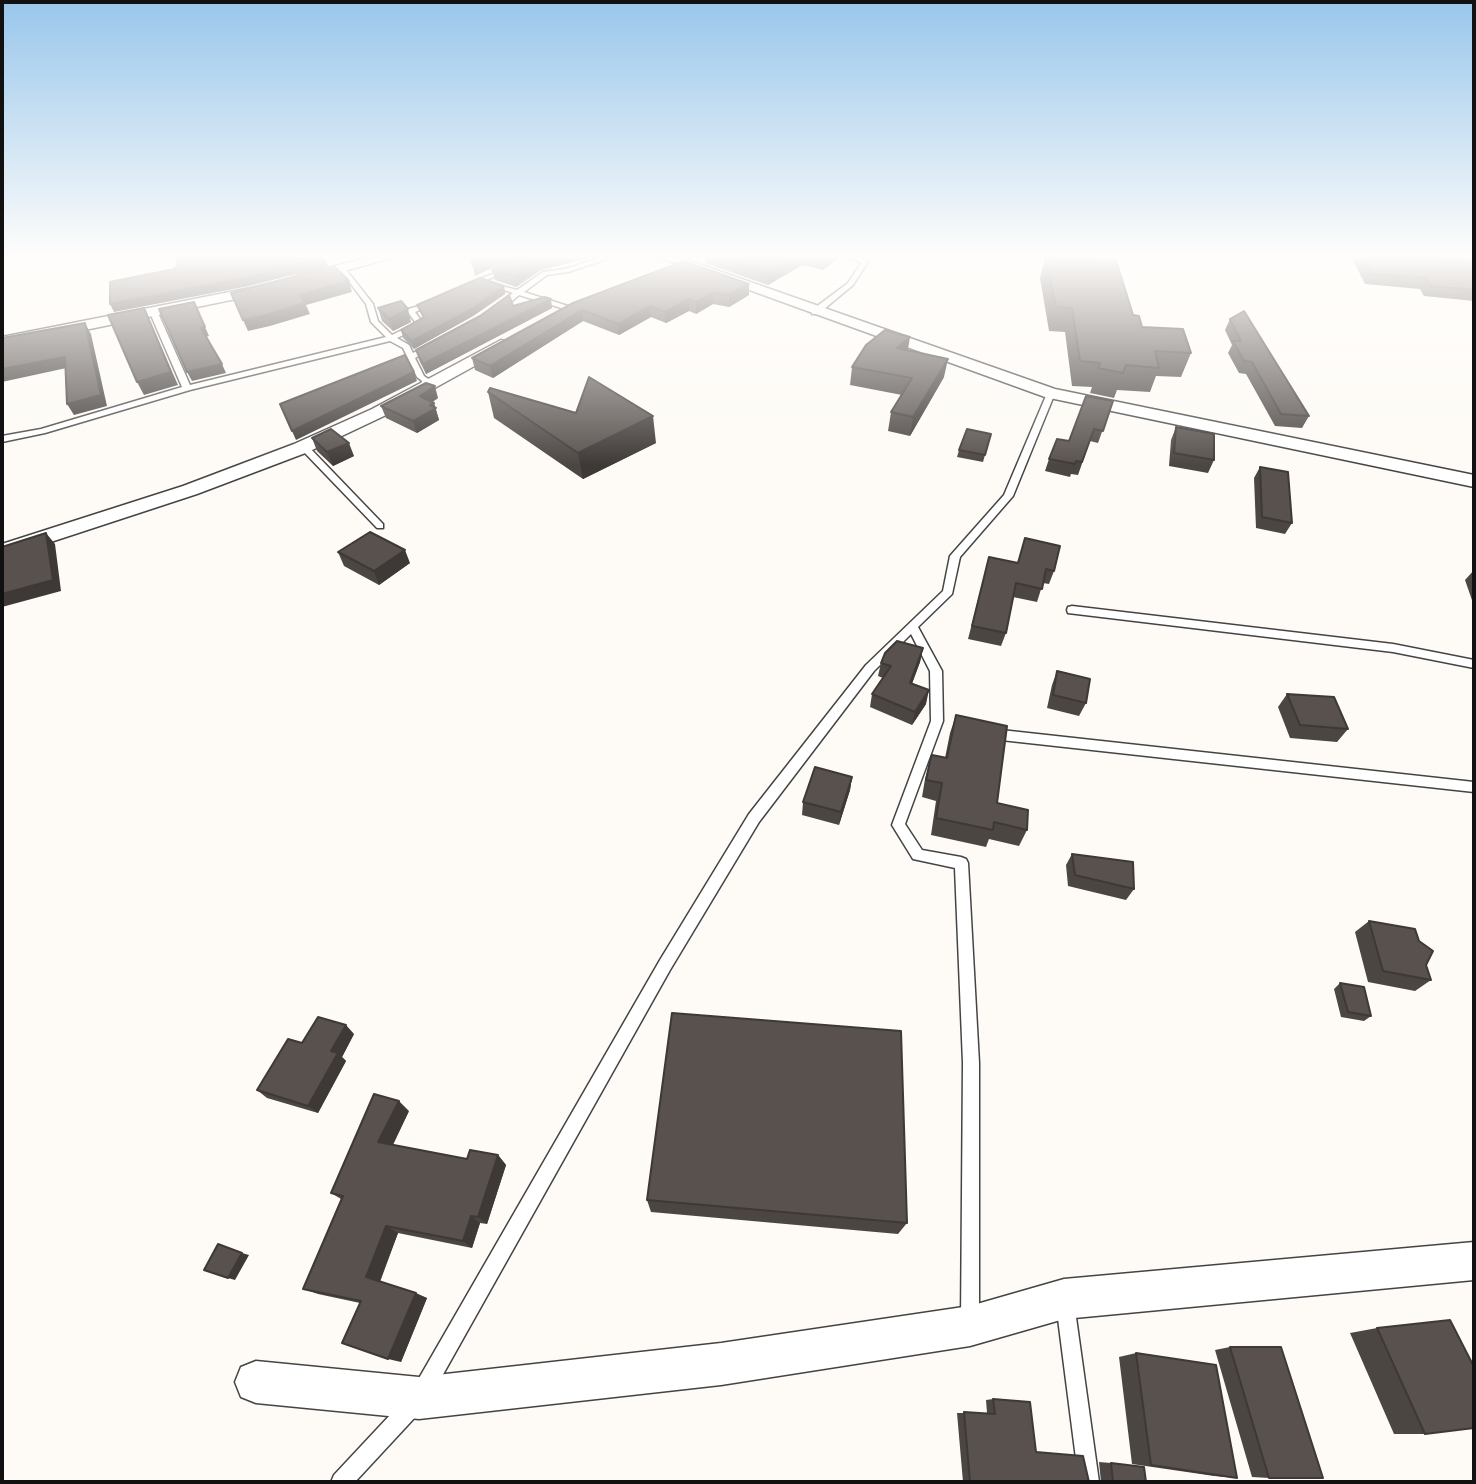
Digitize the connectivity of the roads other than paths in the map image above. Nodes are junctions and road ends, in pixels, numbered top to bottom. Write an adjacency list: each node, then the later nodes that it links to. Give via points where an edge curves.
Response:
1 (79, 327): 8 (street)
2 (160, 327): 12 (lane)
3 (380, 327): 7 (lane)
4 (413, 327): 7 (lane)
5 (859, 327): 13 (street)
6 (516, 337): 11 (street)
7 (391, 338): 10 (lane); 12 (lane)
8 (2, 342)
9 (436, 345): 10 (lane)
10 (412, 357): 11 (lane)
11 (425, 386): 15 (street)
12 (187, 388): 14 (lane)
13 (1051, 393): 16 (street); 20 (lane, via 1008,496 955,556 948,592)
14 (2, 439)
15 (304, 447): 17 (lane); 18 (street)
16 (1474, 481)
17 (380, 526)
18 (2, 551)
19 (1072, 610): 21 (lane, via 1378,646)
20 (913, 627): 26 (lane, via 936,671 944,723 898,825 918,855 961,863 971,1063); 28 (lane, via 870,668 754,818)
21 (1474, 664)
22 (976, 731): 23 (lane)
23 (1474, 787)
24 (1474, 1261): 25 (street)
25 (1064, 1299): 26 (street); 30 (lane)
26 (970, 1326): 28 (street, via 721,1364)
27 (256, 1382): 28 (street)
28 (419, 1398): 29 (lane)
29 (341, 1482)
30 (1089, 1482)

